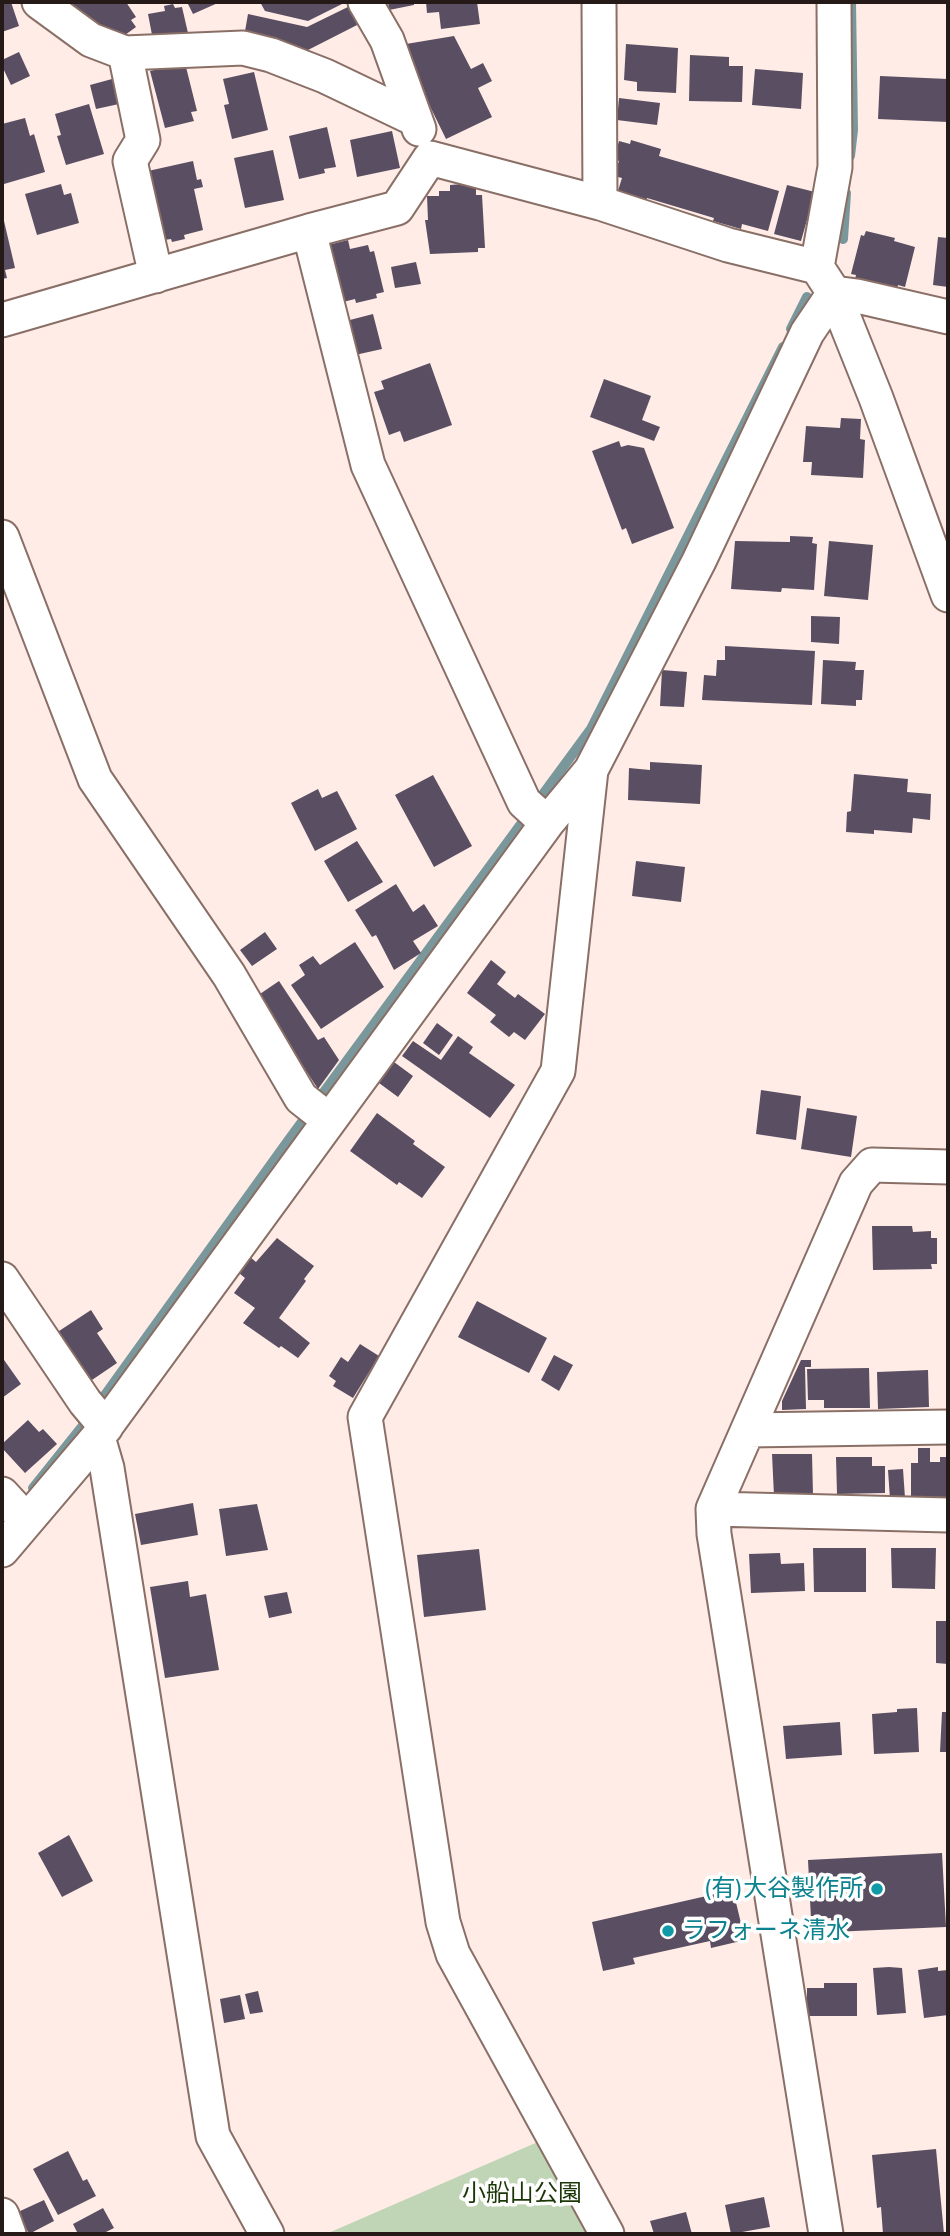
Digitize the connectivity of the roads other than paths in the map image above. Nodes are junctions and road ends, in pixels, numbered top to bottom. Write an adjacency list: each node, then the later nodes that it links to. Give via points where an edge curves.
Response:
1 (39, 2): 5 (street, via 91,40)
2 (365, 2): 6 (street, via 387,40)
3 (599, 2): 8 (street)
4 (834, 2): 11 (street, via 835,167)
5 (125, 53): 6 (street, via 243,48 325,76); 10 (street, via 143,140 130,161)
6 (415, 119): 7 (street)
7 (430, 158): 8 (street); 9 (street, via 397,208)
8 (600, 203): 11 (street)
9 (309, 231): 10 (street); 17 (street, via 368,465)
10 (156, 276): 13 (street)
11 (825, 280): 12 (street, via 857,296); 15 (street, via 876,398); 16 (street, via 807,333 699,561)
12 (948, 317)
13 (2, 320)
14 (2, 537): 18 (street, via 95,779 229,975 301,1098)
15 (948, 595)
16 (591, 770): 17 (street); 31 (street, via 558,1071 365,1417 443,1922 453,1954)
17 (536, 813): 18 (street)
18 (329, 1120): 21 (street)
19 (948, 1167): 23 (street, via 872,1165 856,1183)
20 (2, 1279): 21 (street)
21 (96, 1422): 24 (street); 30 (street, via 213,2136)
22 (948, 1427): 23 (street)
23 (748, 1430): 25 (street)
24 (12, 1505): 27 (street)
25 (713, 1509): 26 (street); 32 (street)
26 (948, 1515)
27 (2, 1550)
28 (2, 2215): 29 (street)
29 (9, 2234)
30 (267, 2234)
31 (607, 2234)
32 (826, 2234)

